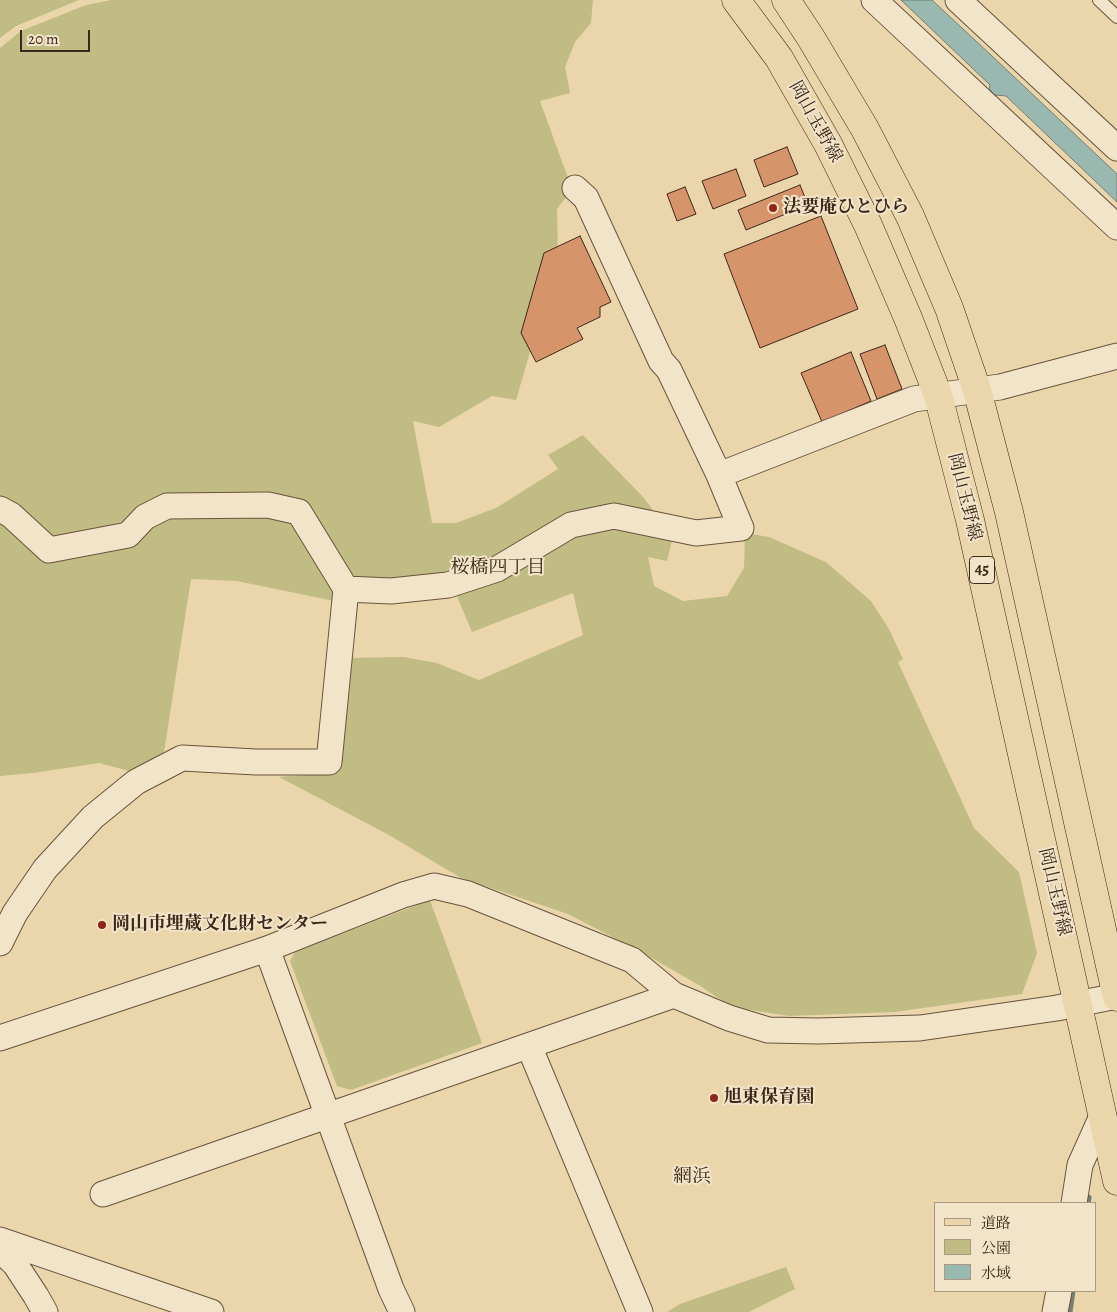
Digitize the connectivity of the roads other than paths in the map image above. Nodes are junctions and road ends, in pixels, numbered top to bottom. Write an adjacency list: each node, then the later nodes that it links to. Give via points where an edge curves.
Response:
1 (736, 0): 12 (main road, 岡山玉野線 / 45, via 779,58 828,144 868,225)
2 (786, 0): 11 (main road, 45, via 865,129 910,216 949,308)
3 (874, 0): 9 (street)
4 (958, 0): 7 (street)
5 (1099, 0): 6 (lane)
6 (1117, 17)
7 (1117, 148)
8 (575, 188): 13 (street, via 586,198 661,361 669,370)
9 (1117, 227)
10 (1117, 356): 11 (street)
11 (978, 390): 12 (street); 19 (main road, 45, via 1011,522)
12 (938, 396): 13 (street, via 914,398); 20 (main road, 岡山玉野線 / 45, via 970,520)
13 (719, 475): 15 (street, via 741,528 696,533 614,516 572,525 497,569 448,585 391,590)
14 (0, 509): 15 (street, via 49,550 128,534 145,517 167,506 268,505 298,512)
15 (346, 589): 16 (street, via 329,762 182,758 136,782 93,817 45,869 15,913)
16 (0, 943)
17 (267, 949): 18 (street, via 403,895 434,886 468,894 632,960); 21 (street); 23 (street)
18 (674, 995): 20 (street, via 768,1030 920,1028); 22 (street)
19 (1117, 996): 20 (street)
20 (1079, 1004): 24 (main road, 岡山玉野線 / 45)
21 (0, 1038)
22 (529, 1046): 23 (street); 34 (street)
23 (328, 1116): 26 (street); 33 (street)
24 (1102, 1116): 25 (main road, 岡山玉野線 / 45); 27 (street, via 1080,1165)
25 (1117, 1181)
26 (103, 1194)
27 (1074, 1202)
28 (0, 1240): 32 (street)
29 (0, 1250): 31 (street, via 15,1264)
30 (1059, 1292): 35 (street)
31 (45, 1312)
32 (211, 1312)
33 (402, 1312)
34 (640, 1312)
35 (1055, 1312)

